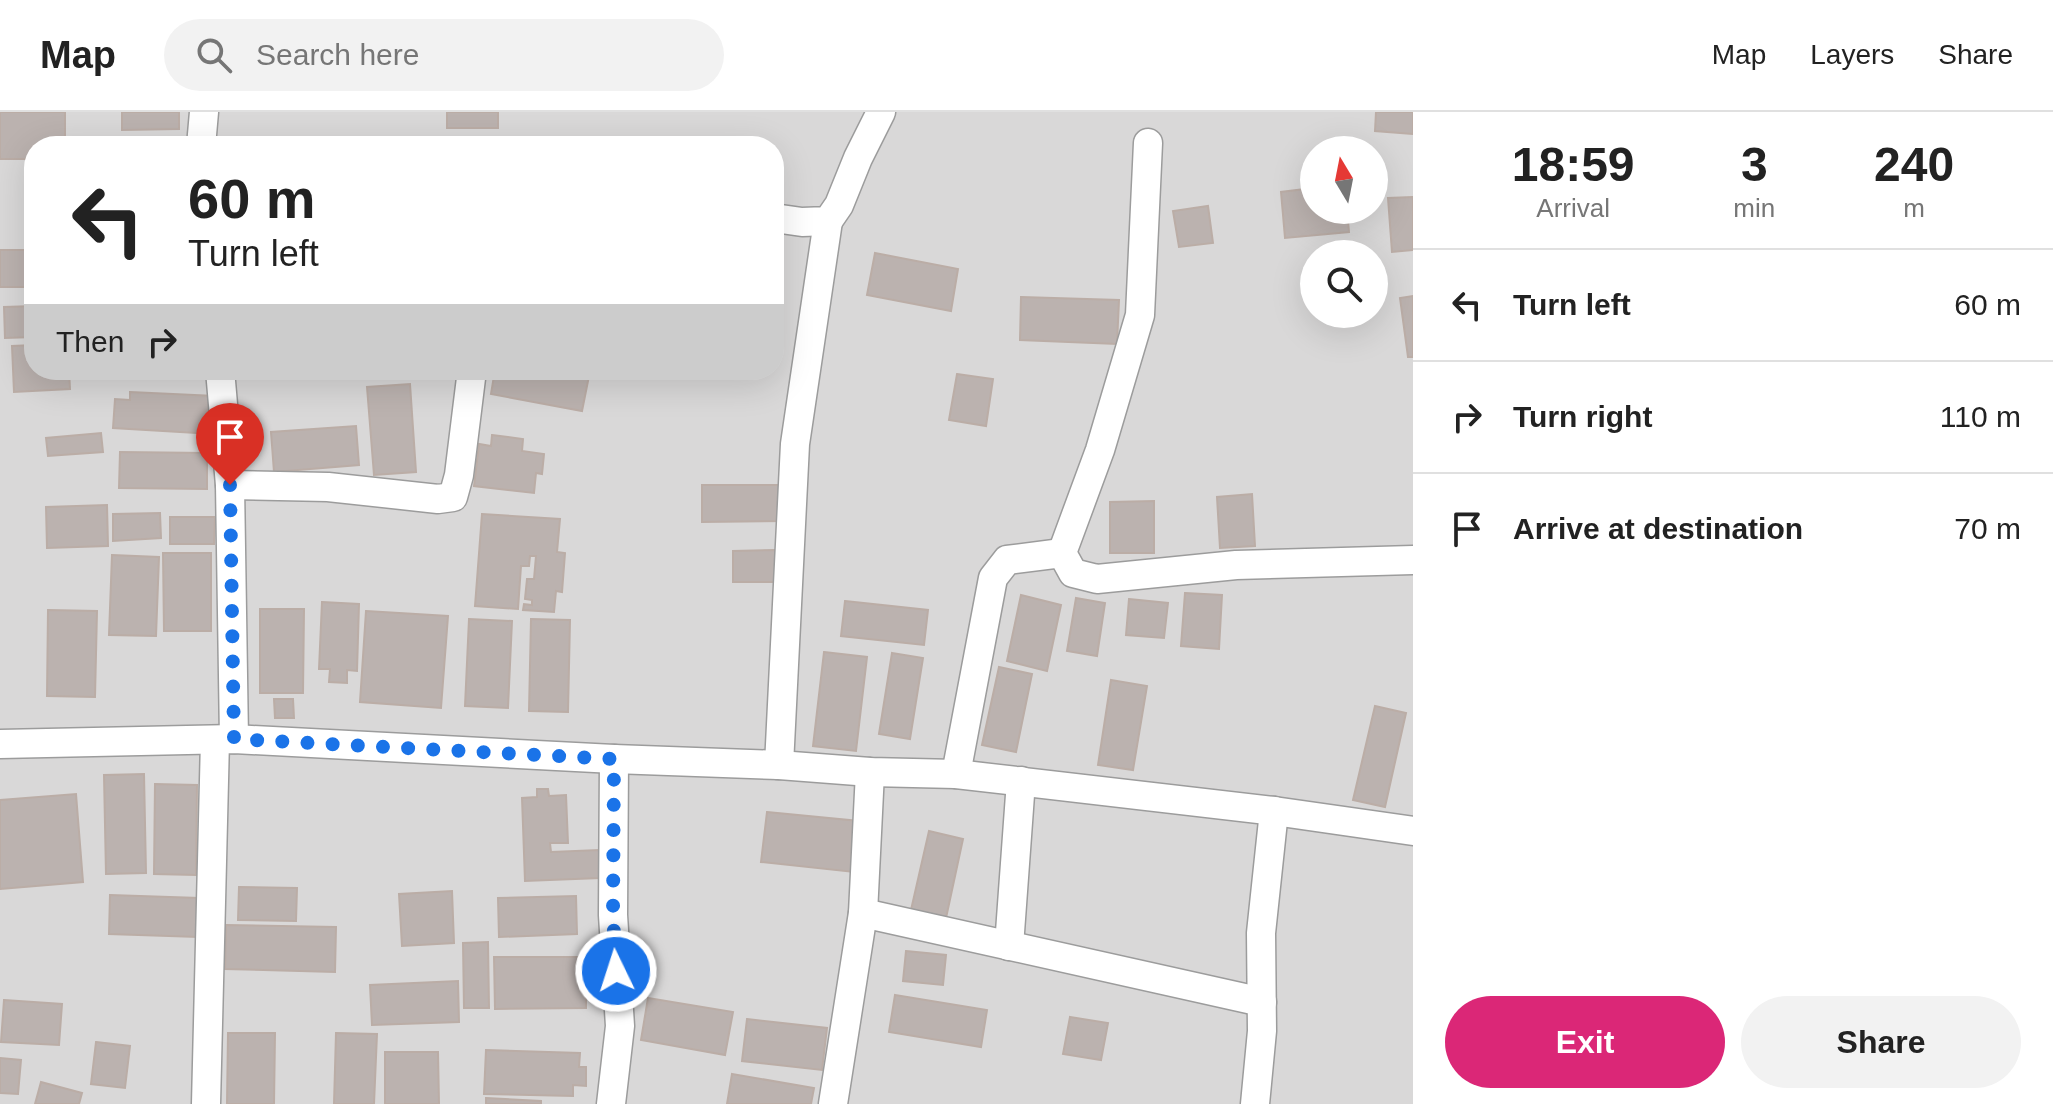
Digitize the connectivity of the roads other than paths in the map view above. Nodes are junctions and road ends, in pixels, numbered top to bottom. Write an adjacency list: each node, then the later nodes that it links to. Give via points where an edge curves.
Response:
1 (204, 112): 3 (street)
2 (881, 112): 6 (street)
3 (202, 136)
4 (1148, 143): 10 (street, via 1140,315 1100,450)
5 (784, 219): 6 (street)
6 (828, 221): 15 (street, via 795,444)
7 (221, 380): 9 (street)
8 (471, 380): 9 (street, via 453,497)
9 (230, 485): 12 (street)
10 (1062, 553): 11 (street, via 1073,573 1097,579 1236,565); 17 (street, via 1007,560 993,578)
11 (1413, 560)
12 (224, 740): 13 (street); 14 (street); 24 (street)
13 (0, 744)
14 (614, 759): 15 (street); 25 (street, via 613,915 620,1026)
15 (779, 765): 16 (street)
16 (870, 772): 17 (street); 21 (street)
17 (956, 774): 18 (street)
18 (1021, 781): 19 (street); 22 (street)
19 (1274, 811): 20 (street); 23 (street, via 1261,933)
20 (1413, 831)
21 (863, 913): 22 (street); 26 (street)
22 (1009, 946): 23 (street)
23 (1262, 1002): 27 (street)
24 (206, 1104)
25 (611, 1104)
26 (833, 1104)
27 (1255, 1104)

